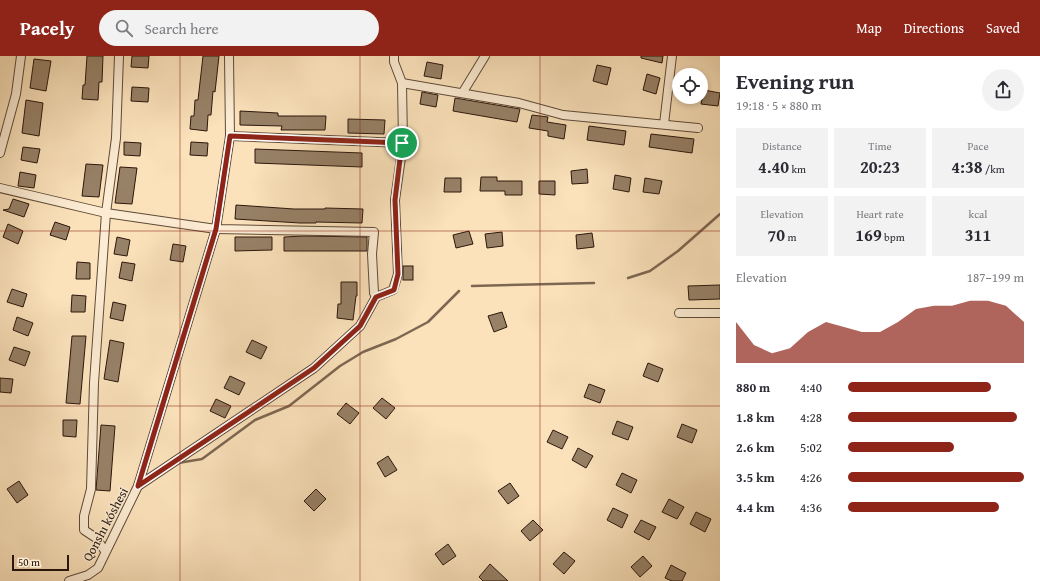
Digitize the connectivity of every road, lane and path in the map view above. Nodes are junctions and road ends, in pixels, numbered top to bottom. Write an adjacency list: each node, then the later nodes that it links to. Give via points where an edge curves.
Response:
1 (21, 56): 13 (street, via 16,94)
2 (119, 56): 15 (street, via 116,138)
3 (229, 56): 11 (street, Qonshı kóshesi)
4 (394, 56): 7 (street)
5 (485, 56): 8 (street)
6 (672, 56): 9 (street)
7 (402, 83): 8 (street); 12 (street)
8 (463, 92): 9 (street, via 563,115)
9 (664, 124): 10 (street)
10 (698, 128)
11 (230, 136): 12 (street); 16 (street, Qonshı kóshesi)
12 (402, 143): 17 (street, via 395,200 398,274 394,290)
13 (0, 153)
14 (0, 188): 15 (street)
15 (106, 213): 16 (street); 21 (street, via 94,383 91,489 84,516 84,530 96,538)
16 (216, 229): 17 (street, via 374,232 372,254); 20 (street, Qonshı kóshesi)
17 (376, 297): 20 (street, Qonshı kóshesi, via 360,326 314,368)
18 (720, 312): 19 (street)
19 (679, 314)
20 (138, 486): 21 (street, Qonshı kóshesi)
21 (106, 551): 22 (street, Qonshı kóshesi, via 98,568 88,575)
22 (69, 581)

